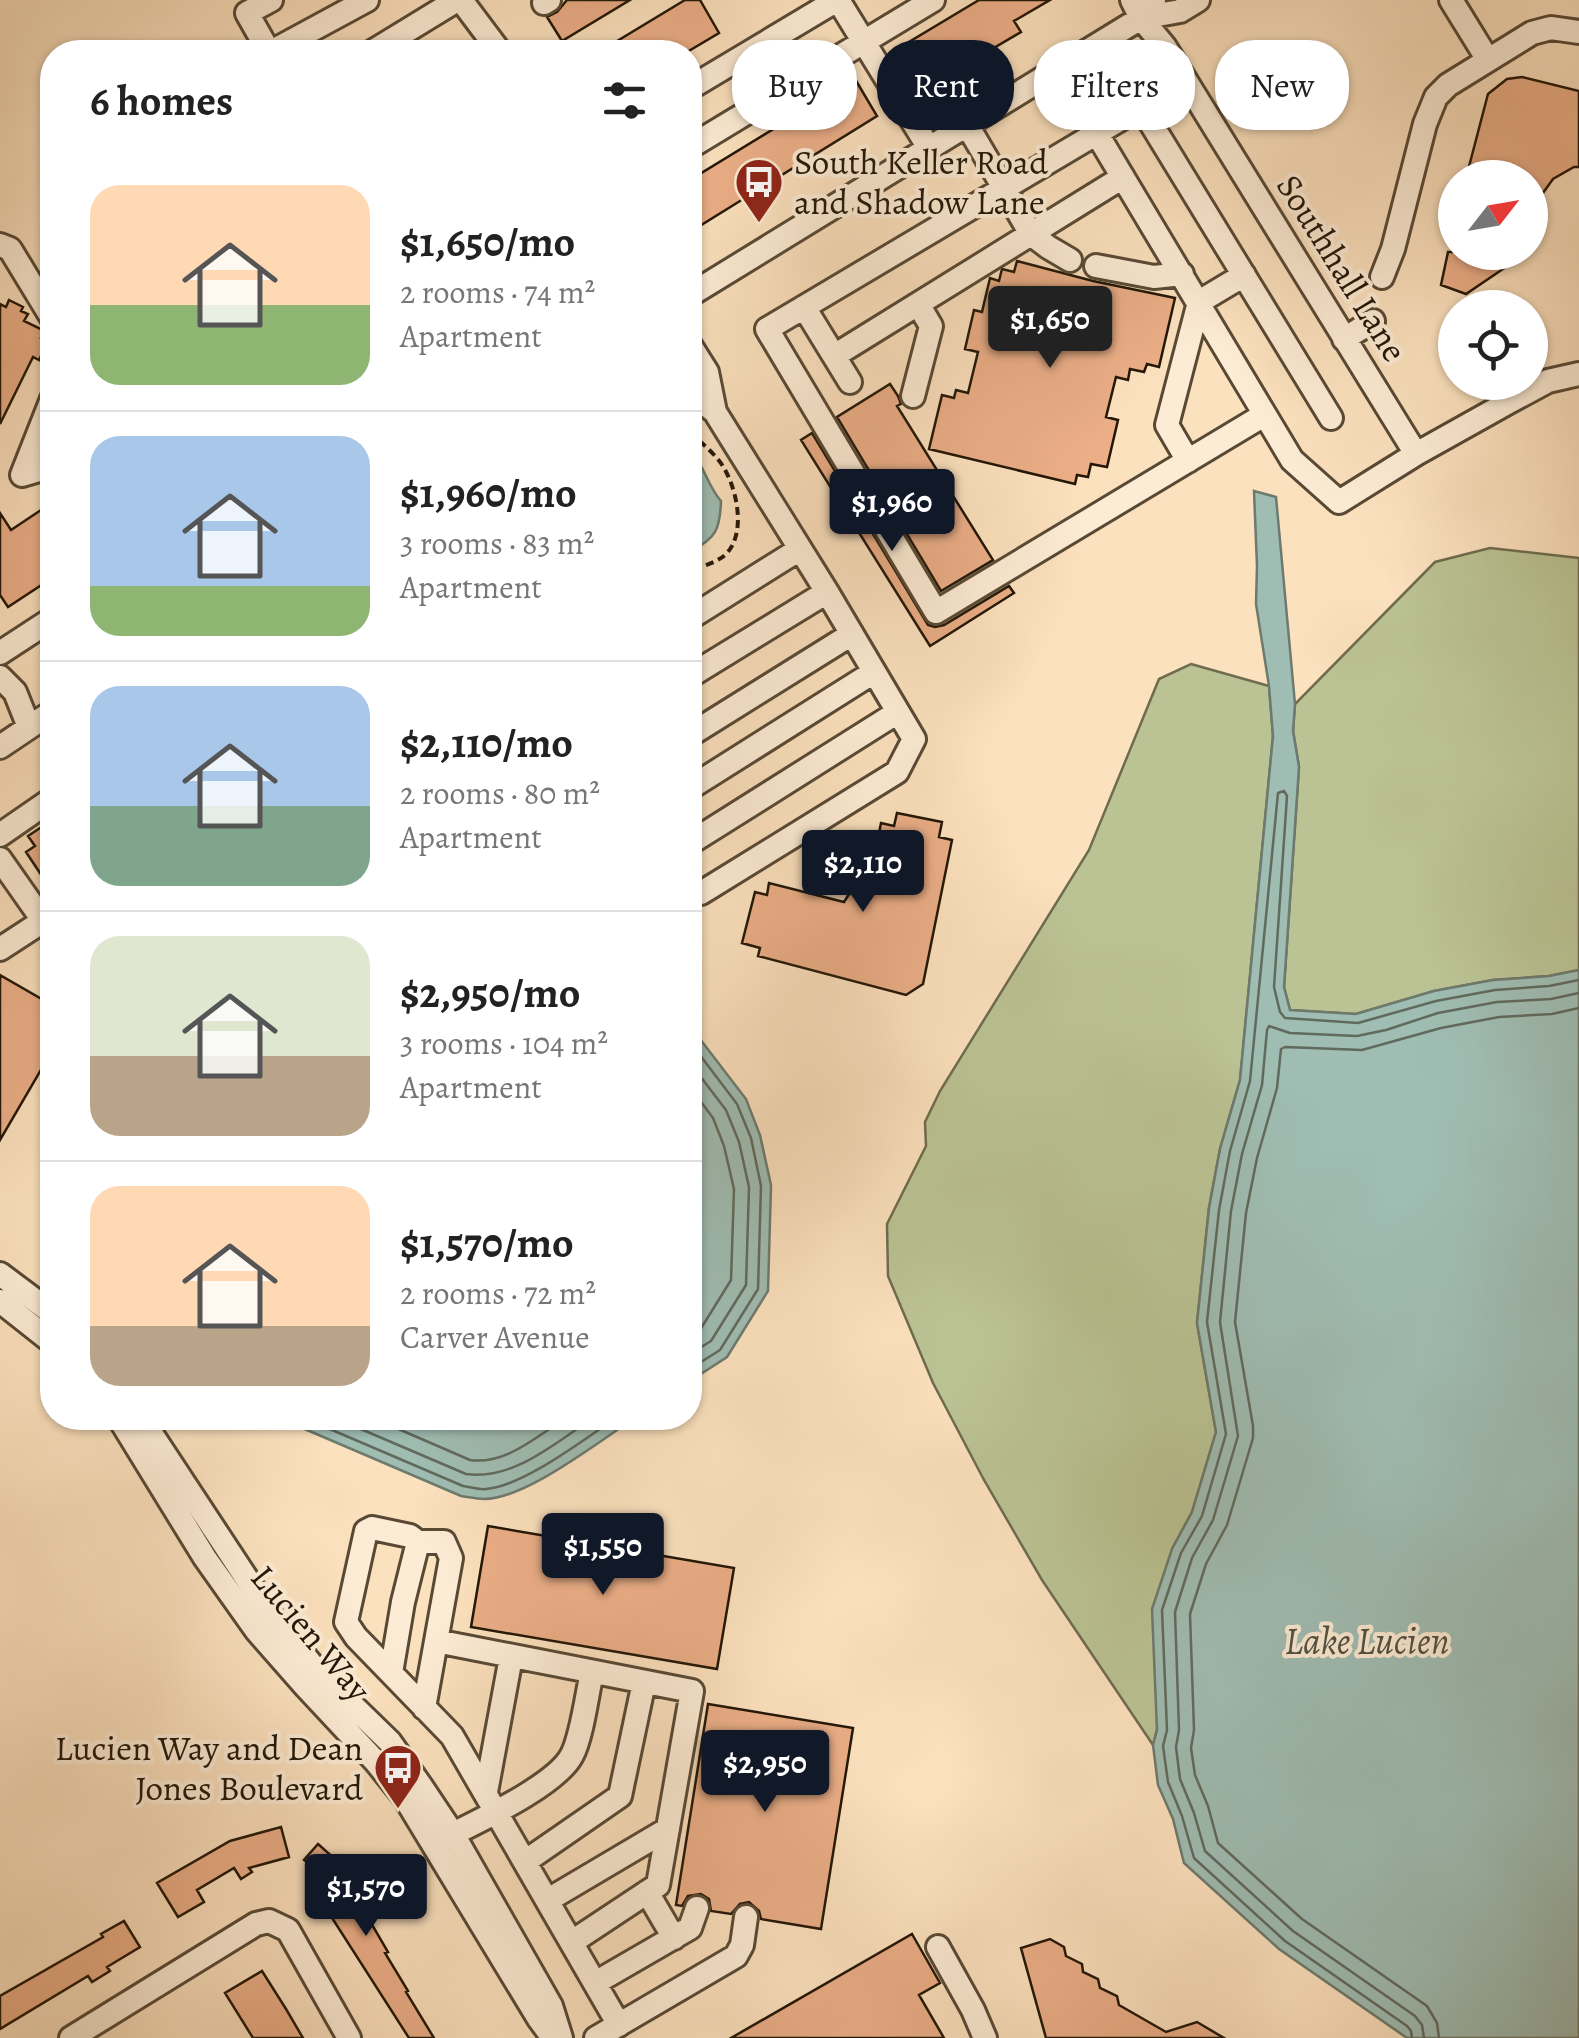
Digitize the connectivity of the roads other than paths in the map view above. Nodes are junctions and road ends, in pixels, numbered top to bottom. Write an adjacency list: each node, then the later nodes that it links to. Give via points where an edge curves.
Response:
1 (271, 0): 11 (street, via 247,14)
2 (367, 0): 12 (street)
3 (459, 0): 13 (street); 14 (street)
4 (838, 0): 15 (street); 17 (street)
5 (933, 0): 15 (street)
6 (1116, 0): 9 (street, Southhall Lane)
7 (1198, 0): 9 (street, via 1180,11)
8 (1452, 0): 16 (street)
9 (1142, 6): 18 (street); 39 (street, Southhall Lane)
10 (1579, 32): 16 (street, via 1532,33)
11 (263, 40)
12 (292, 40)
13 (392, 40)
14 (491, 40)
15 (864, 43): 22 (street); 23 (street)
16 (1488, 60): 32 (street, via 1436,97)
17 (702, 81)
18 (1014, 93)
19 (959, 130): 23 (street)
20 (970, 130): 25 (street)
21 (1097, 134): 24 (street); 25 (street); 31 (street, via 1141,107)
22 (702, 141)
23 (929, 148): 33 (street)
24 (1123, 177): 26 (street); 30 (street)
25 (1005, 188): 26 (street); 37 (street)
26 (1031, 234): 28 (street); 36 (street)
27 (0, 245): 34 (street, via 10,249)
28 (1070, 260)
29 (1096, 266): 30 (street, via 1154,277)
30 (1182, 274): 35 (street)
31 (1244, 275): 35 (street); 48 (street)
32 (1382, 278)
33 (702, 288)
34 (40, 298)
35 (1199, 302): 47 (street); 51 (street, via 1167,425)
36 (918, 304): 40 (street); 44 (street, via 931,326)
37 (804, 308): 40 (street); 51 (street, via 767,329 936,612)
38 (1373, 322): 39 (street)
39 (1344, 339): 50 (street, Southhall Lane)
40 (834, 356): 43 (street)
41 (702, 365): 46 (street)
42 (1579, 374): 50 (street, via 1548,381)
43 (850, 382)
44 (913, 396)
45 (702, 402): 46 (street)
46 (715, 412): 53 (street)
47 (1264, 415): 50 (street, via 1292,460 1340,502); 51 (street)
48 (1331, 418)
49 (40, 429): 52 (street, via 22,474)
50 (1416, 454)
51 (1188, 461)
52 (40, 470)
53 (800, 549): 54 (street); 55 (street)
54 (827, 592): 57 (street); 59 (street)
55 (702, 610)
56 (40, 627): 58 (street)
57 (852, 634): 60 (street); 66 (street)
58 (0, 653)
59 (702, 669)
60 (874, 672): 63 (street); 68 (street)
61 (0, 677): 65 (street, via 15,692)
62 (0, 695): 65 (street)
63 (898, 712): 71 (street); 74 (street, via 914,739 896,772)
64 (40, 720): 65 (street)
65 (29, 727): 67 (street)
66 (702, 728)
67 (0, 747)
68 (702, 780)
69 (40, 807): 70 (street)
70 (0, 835)
71 (702, 836)
72 (0, 859): 73 (street)
73 (20, 889): 75 (street); 76 (street, via 40,923)
74 (702, 892)
75 (0, 902)
76 (0, 949)
77 (0, 1274): 79 (street)
78 (0, 1300): 80 (street)
79 (40, 1304)
80 (40, 1332)
81 (127, 1430): 92 (street, Lucien Way, via 256,1630)
82 (148, 1430): 92 (street, Lucien Way, via 270,1614 316,1671 390,1742)
83 (418, 1542): 84 (street, via 444,1542 451,1558); 87 (street); 87 (street, via 366,1531 346,1622)
84 (436, 1642): 85 (street); 89 (street)
85 (511, 1658): 86 (street); 90 (street)
86 (592, 1672): 88 (street); 90 (street, via 574,1752 562,1769 542,1784)
87 (391, 1673): 89 (street)
88 (644, 1682): 91 (street, via 692,1691); 93 (street, via 620,1796)
89 (424, 1708): 90 (street, via 452,1736)
90 (491, 1801): 92 (street); 93 (street)
91 (668, 1829): 94 (street, via 658,1885); 95 (street)
92 (443, 1839): 105 (street, Lucien Way); 106 (street, Lucien Way, via 551,2006)
93 (526, 1861): 95 (street)
94 (647, 1892): 98 (street); 99 (street)
95 (548, 1900): 99 (street)
96 (698, 1908): 98 (street, via 690,1928)
97 (746, 1916): 102 (street, via 736,1956)
98 (674, 1938): 101 (street)
99 (572, 1942): 101 (street)
100 (938, 1946): 108 (street)
101 (595, 1983): 102 (street)
102 (619, 2024): 107 (street)
103 (71, 2038): 104 (street, via 269,1921 288,1930)
104 (350, 2038)
105 (554, 2038)
106 (562, 2038)
107 (596, 2038)
108 (985, 2038)

